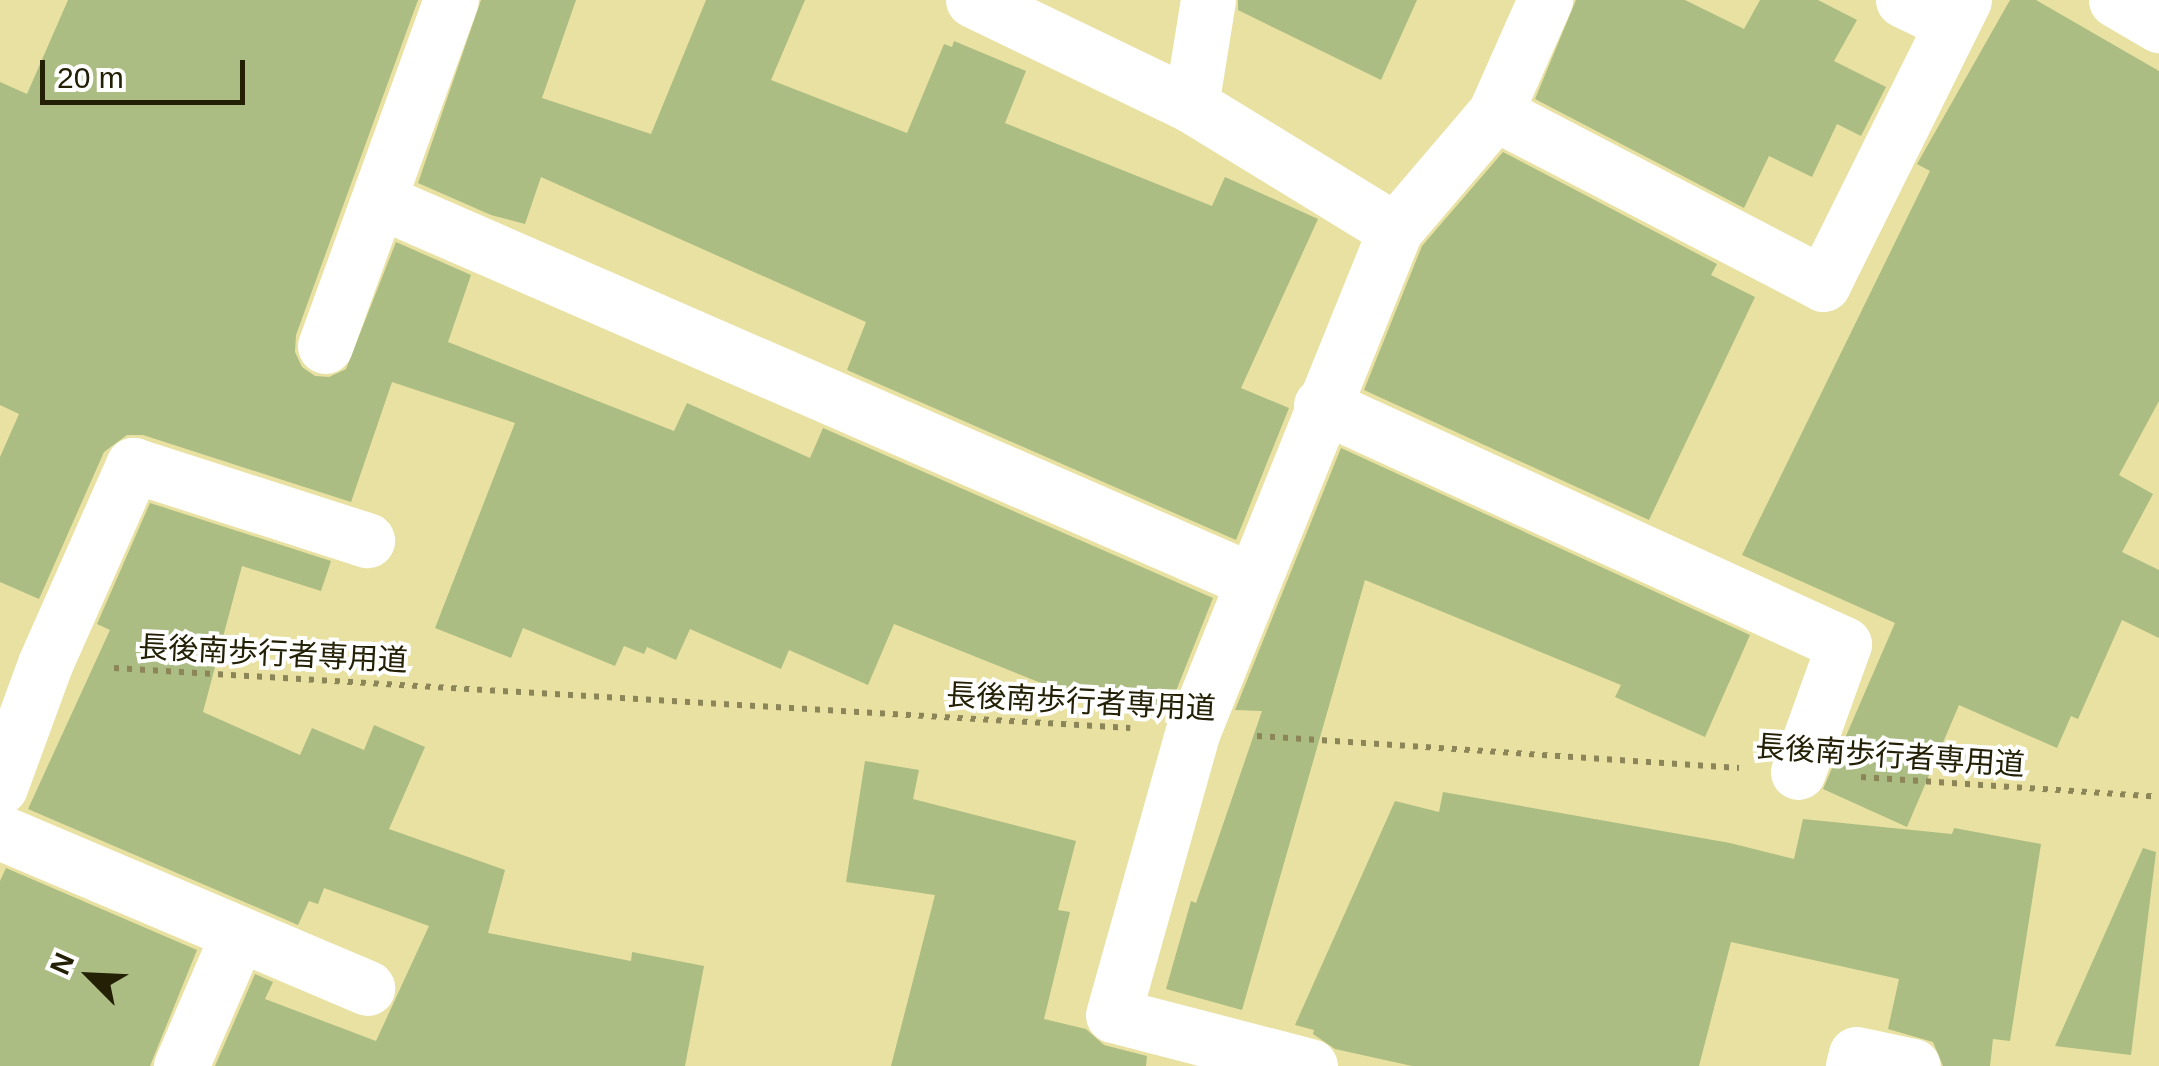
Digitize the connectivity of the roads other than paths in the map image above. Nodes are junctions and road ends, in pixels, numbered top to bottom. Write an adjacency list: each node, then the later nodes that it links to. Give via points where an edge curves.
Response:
1 (451, 0): 11 (street)
2 (972, 0): 9 (street)
3 (1208, 0): 9 (street)
4 (1545, 0): 10 (street)
5 (1903, 0): 7 (street)
6 (2116, 0): 8 (street)
7 (1958, 12): 10 (street, via 1823,284)
8 (2159, 24)
9 (1191, 104): 12 (street)
10 (1495, 113): 12 (street)
11 (380, 201): 13 (street); 16 (street)
12 (1395, 230): 14 (street)
13 (324, 346)
14 (1321, 405): 16 (street); 17 (street, via 1844,644)
15 (367, 540): 18 (street, via 133,465)
16 (1251, 580): 23 (street, via 1194,731 1113,1015)
17 (1798, 772)
18 (0, 787)
19 (0, 832): 20 (street)
20 (238, 934): 21 (street); 22 (street)
21 (368, 988)
22 (181, 1066)
23 (1310, 1066)
24 (1854, 1066): 25 (street, via 1856,1054)
25 (1913, 1066)

